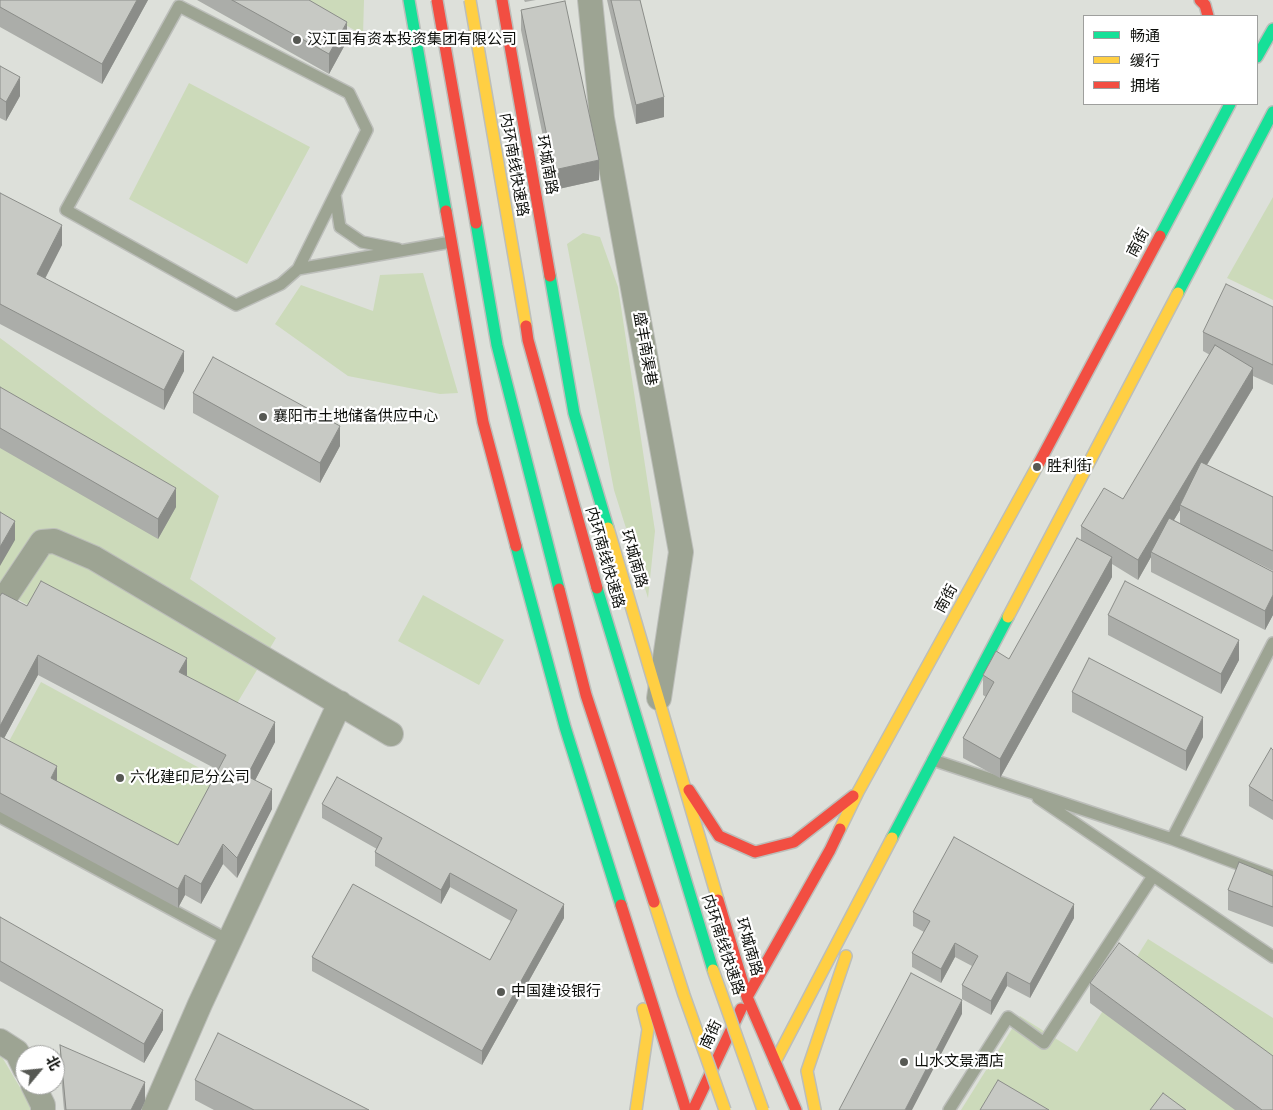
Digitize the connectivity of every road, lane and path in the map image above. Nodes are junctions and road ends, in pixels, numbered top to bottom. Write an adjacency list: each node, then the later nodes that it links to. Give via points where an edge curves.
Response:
1 (409, 0): 15 (main road)
2 (437, 0): 45 (main road, bridge, via 497,345 586,695)
3 (470, 0): 47 (main road, 内环南线快速路, bridge, via 528,340 617,656 715,975)
4 (502, 0): 20 (main road, 环城南路, via 574,413)
5 (590, 0): 20 (street, 盛丰南渠巷, via 602,118 681,552)
6 (1200, 0): 7 (main road)
7 (1208, 15)
8 (1273, 28): 9 (main road)
9 (1258, 55)
10 (1227, 106): 26 (main road, 南街, via 1037,467)
11 (1273, 112): 13 (main road)
12 (1261, 162): 13 (main road)
13 (1230, 193): 23 (main road)
14 (335, 194): 16 (lane, via 340,227 362,242); 17 (lane); 17 (lane, via 367,130 350,93 180,6 66,210 236,306 281,284)
15 (451, 242): 16 (lane); 30 (main road, via 483,422 565,727)
16 (404, 250): 17 (lane)
17 (298, 269)
18 (0, 605): 21 (street, via 42,542 54,541 94,558)
19 (1273, 644): 28 (lane)
20 (659, 698): 24 (main road, 环城南路)
21 (340, 703): 22 (street); 33 (street)
22 (391, 734)
23 (933, 760): 25 (lane); 29 (main road)
24 (684, 783): 26 (main road, via 719,836 754,852 794,842); 35 (main road, 环城南路)
25 (1026, 790): 28 (lane); 31 (lane)
26 (858, 792): 35 (main road, 南街, via 830,850)
27 (0, 817): 33 (lane)
28 (1172, 839): 32 (lane)
29 (874, 874): 38 (main road); 49 (main road, via 807,1071)
30 (612, 876): 42 (main road, via 648,1029); 43 (main road)
31 (1154, 876): 34 (lane); 50 (lane, via 1044,1043 1008,1017)
32 (1273, 877)
33 (230, 942): 41 (street)
34 (1273, 957)
35 (747, 997): 38 (main road, 环城南路); 44 (main road, 南街)
36 (0, 1041): 37 (street)
37 (15, 1051)
38 (775, 1062): 46 (main road); 48 (main road, 环城南路)
39 (38, 1095): 40 (street)
40 (44, 1110)
41 (154, 1110)
42 (636, 1110)
43 (686, 1110)
44 (693, 1110)
45 (725, 1110)
46 (750, 1110)
47 (763, 1110)
48 (796, 1110)
49 (815, 1110)
50 (949, 1110)

